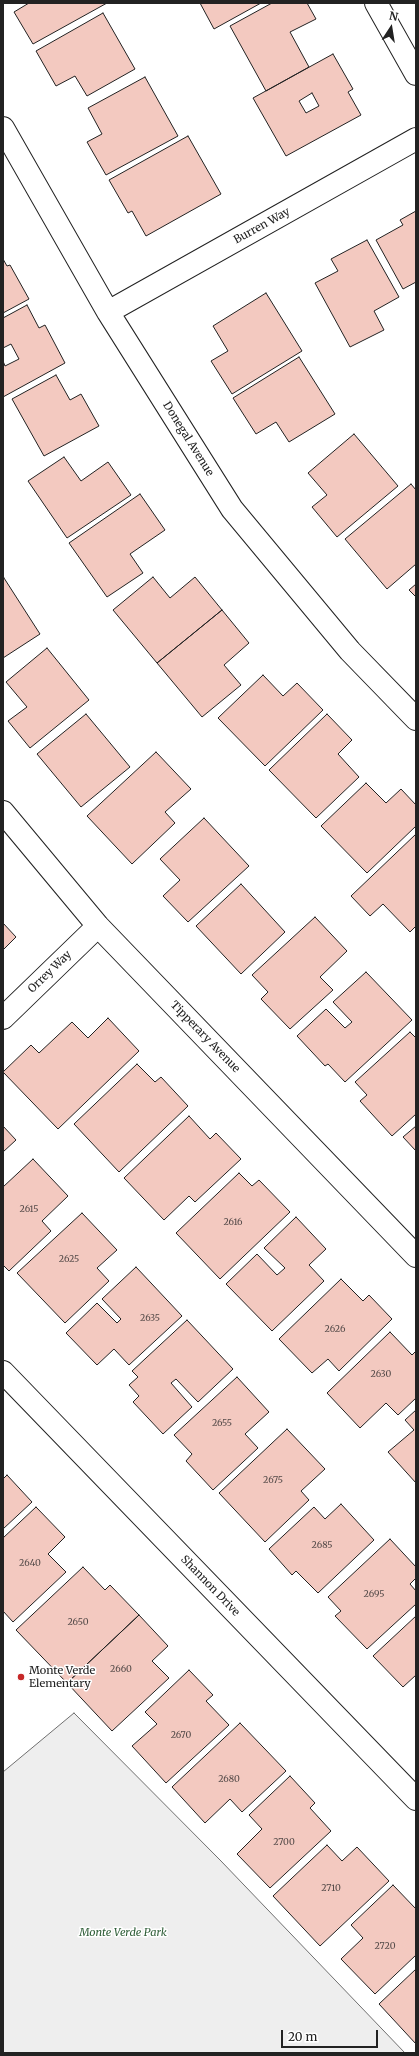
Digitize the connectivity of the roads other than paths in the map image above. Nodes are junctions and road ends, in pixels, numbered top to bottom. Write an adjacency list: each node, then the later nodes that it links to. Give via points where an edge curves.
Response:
1 (376, 3): 2 (street)
2 (416, 74)
3 (3, 128): 5 (street, Donegal Avenue)
4 (416, 139): 5 (street, Burren Way)
5 (108, 312): 6 (street, Donegal Avenue, via 232,509 350,651)
6 (416, 719)
7 (3, 812): 8 (street, Tipperary Avenue)
8 (98, 926): 9 (street, Orrey Way); 10 (street, Tipperary Avenue)
9 (3, 1018)
10 (416, 1256)
11 (3, 1372): 12 (street, Shannon Drive)
12 (416, 1799)

